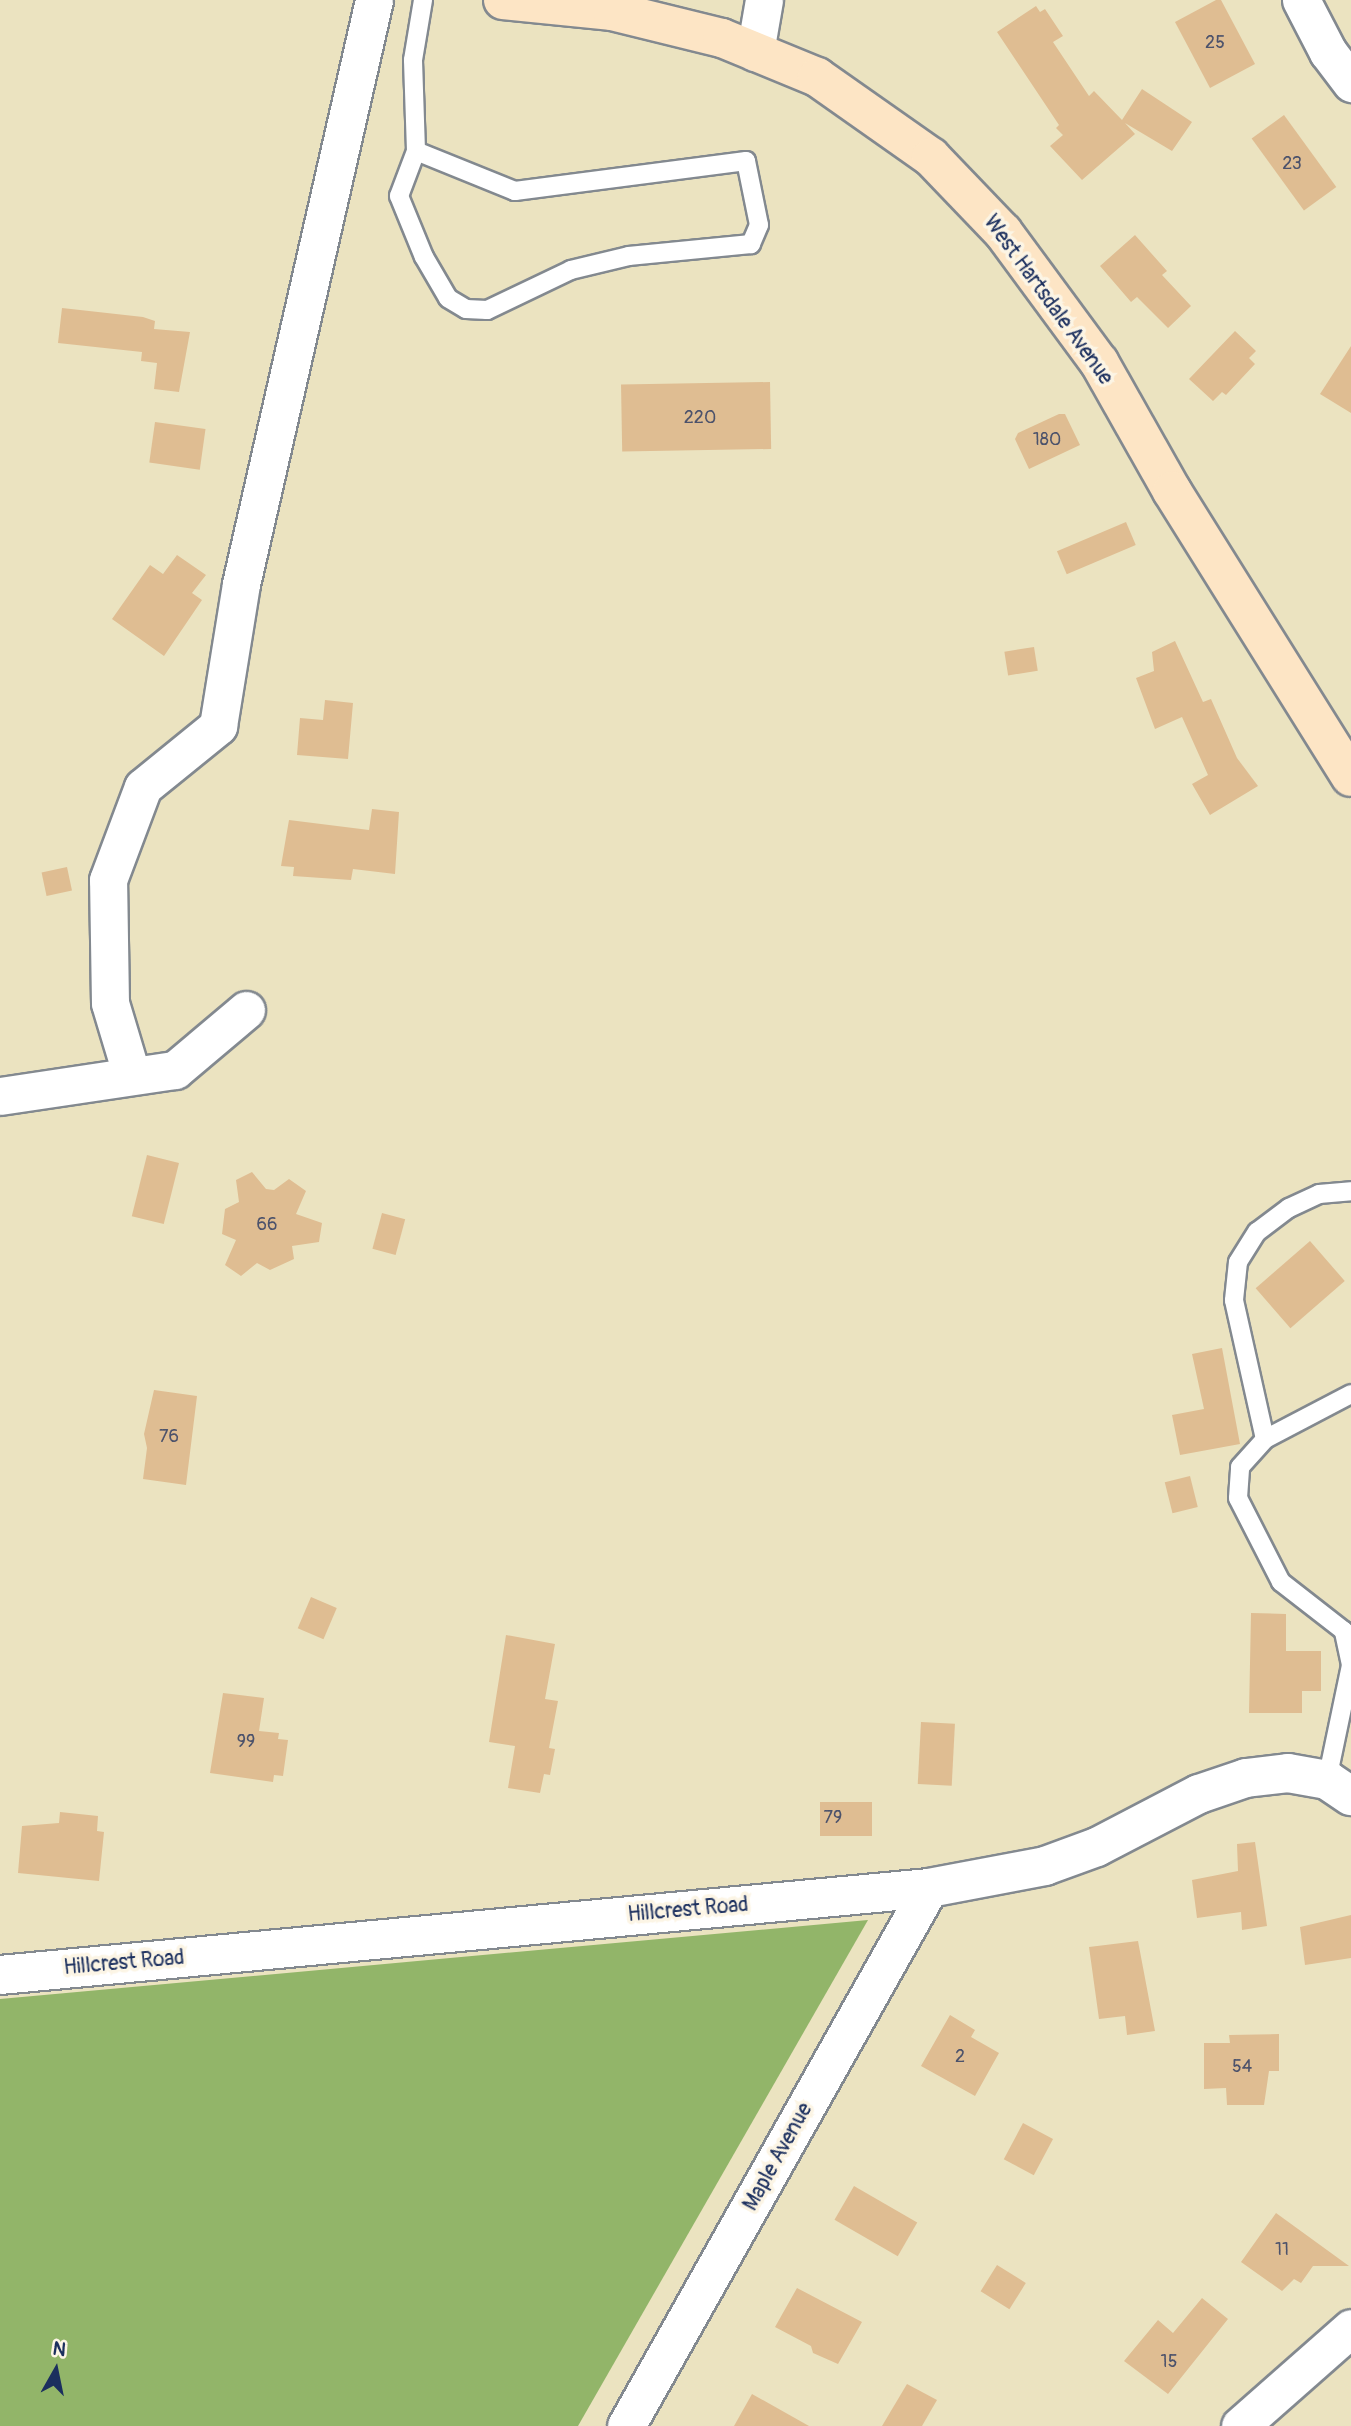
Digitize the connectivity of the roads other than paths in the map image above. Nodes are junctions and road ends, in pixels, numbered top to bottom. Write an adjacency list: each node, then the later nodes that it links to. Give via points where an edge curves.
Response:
1 (374, 0): 11 (street, via 241,584 218,726 144,787 108,880 110,1003)
2 (423, 0): 8 (lane, via 413,60)
3 (503, 0): 6 (main road, West Hartsdale Avenue, via 612,11 722,38)
4 (764, 0): 6 (street)
5 (1301, 0): 7 (street)
6 (755, 52): 9 (main road, West Hartsdale Avenue, via 817,77 931,157 1003,232 1099,362 1172,491)
7 (1351, 83)
8 (416, 151): 8 (lane, via 399,196 424,257 448,299 466,309 487,310 571,270 629,256 751,244 759,225 746,161 515,191)
9 (1351, 777)
10 (246, 1010): 11 (street, via 175,1070)
11 (131, 1073): 12 (street)
12 (0, 1097)
13 (1351, 1191): 15 (lane, via 1319,1194 1289,1208 1257,1232 1238,1262 1234,1300)
14 (1351, 1394): 15 (lane)
15 (1265, 1439): 16 (lane, via 1240,1466 1237,1498 1281,1582 1343,1631 1351,1665)
16 (1339, 1788): 17 (street, Hillcrest Road, via 1288,1773 1246,1778 1199,1794 1097,1847 1045,1866)
17 (929, 1888): 18 (street, Hillcrest Road); 20 (street, Maple Avenue)
18 (0, 1975)
19 (1351, 2329): 21 (street)
20 (626, 2426)
21 (1240, 2426)

